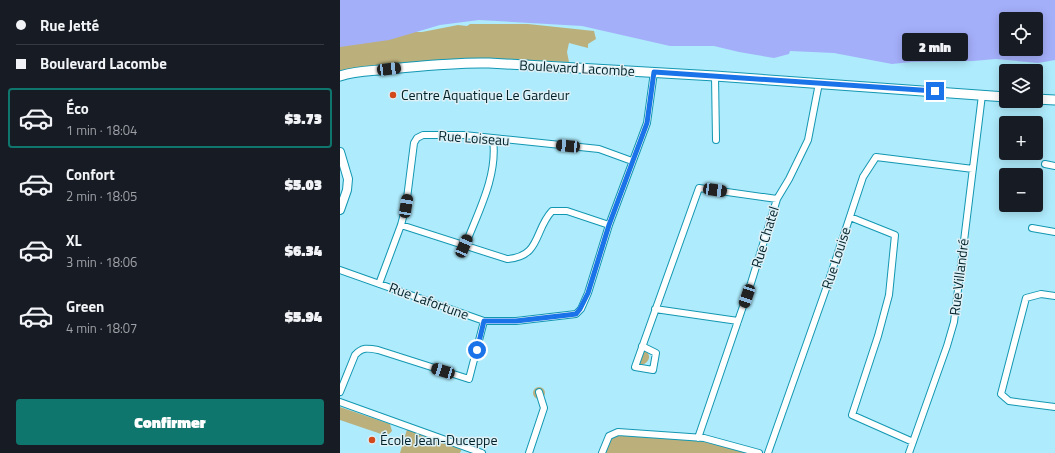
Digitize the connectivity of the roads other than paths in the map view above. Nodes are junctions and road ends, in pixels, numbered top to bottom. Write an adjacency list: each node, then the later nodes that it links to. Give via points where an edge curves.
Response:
1 (654, 72): 2 (main road, Boulevard Lacombe); 3 (main road, Boulevard Lacombe, via 463,62); 12 (street, Rue Lafortune, via 647,123)
2 (715, 76): 4 (main road, Boulevard Lacombe); 10 (street)
3 (342, 77)
4 (819, 83): 5 (main road, Boulevard Lacombe); 16 (street, Rue Chatel, via 808,140)
5 (982, 94): 6 (main road, Boulevard Lacombe); 15 (street, Rue Villandré)
6 (999, 95)
7 (1043, 99): 8 (main road)
8 (1055, 100)
9 (493, 139): 12 (street, Rue Loiseau, via 599,149); 19 (street, Rue Loiseau, via 444,134 423,135 417,138 412,153); 23 (street, via 491,174)
10 (716, 140)
11 (340, 152): 17 (street, via 348,179)
12 (632, 161): 20 (street, Rue Lafortune)
13 (1045, 164): 14 (street)
14 (1055, 166)
15 (973, 169): 18 (street, Rue Louise, via 876,157 863,177); 36 (street, Rue Villandré, via 954,322)
16 (777, 199): 27 (street, via 699,188); 29 (street, Rue Chatel)
17 (340, 210)
18 (850, 217): 36 (street, via 895,235 890,295 852,415); 43 (street, Rue Louise)
19 (401, 225): 23 (street); 25 (street, Rue Loiseau)
20 (609, 225): 23 (street, via 566,211 552,211 545,218 531,250 516,258 507,259); 28 (street, Rue Lafortune, via 588,293 576,314 516,321)
21 (1032, 228): 22 (street)
22 (1055, 232)
23 (464, 246)
24 (340, 270): 25 (street, Rue Lafortune)
25 (379, 284): 28 (street, Rue Lafortune)
26 (1055, 296): 34 (street, via 1041,294 1026,298 1001,394 1009,401)
27 (655, 309): 29 (street); 30 (street)
28 (484, 321): 31 (street, via 469,379 365,348 355,355)
29 (738, 322): 35 (street, Rue Chatel)
30 (642, 346)
31 (340, 392)
32 (539, 392): 40 (street, via 544,408)
33 (340, 402): 37 (street)
34 (1055, 407)
35 (698, 438): 41 (street, via 618,432 609,436); 42 (street)
36 (913, 442): 44 (street, Rue Villandré)
37 (462, 446): 38 (street); 39 (street)
38 (460, 453)
39 (482, 453)
40 (529, 453)
41 (602, 453)
42 (759, 453)
43 (768, 453)
44 (909, 453)

